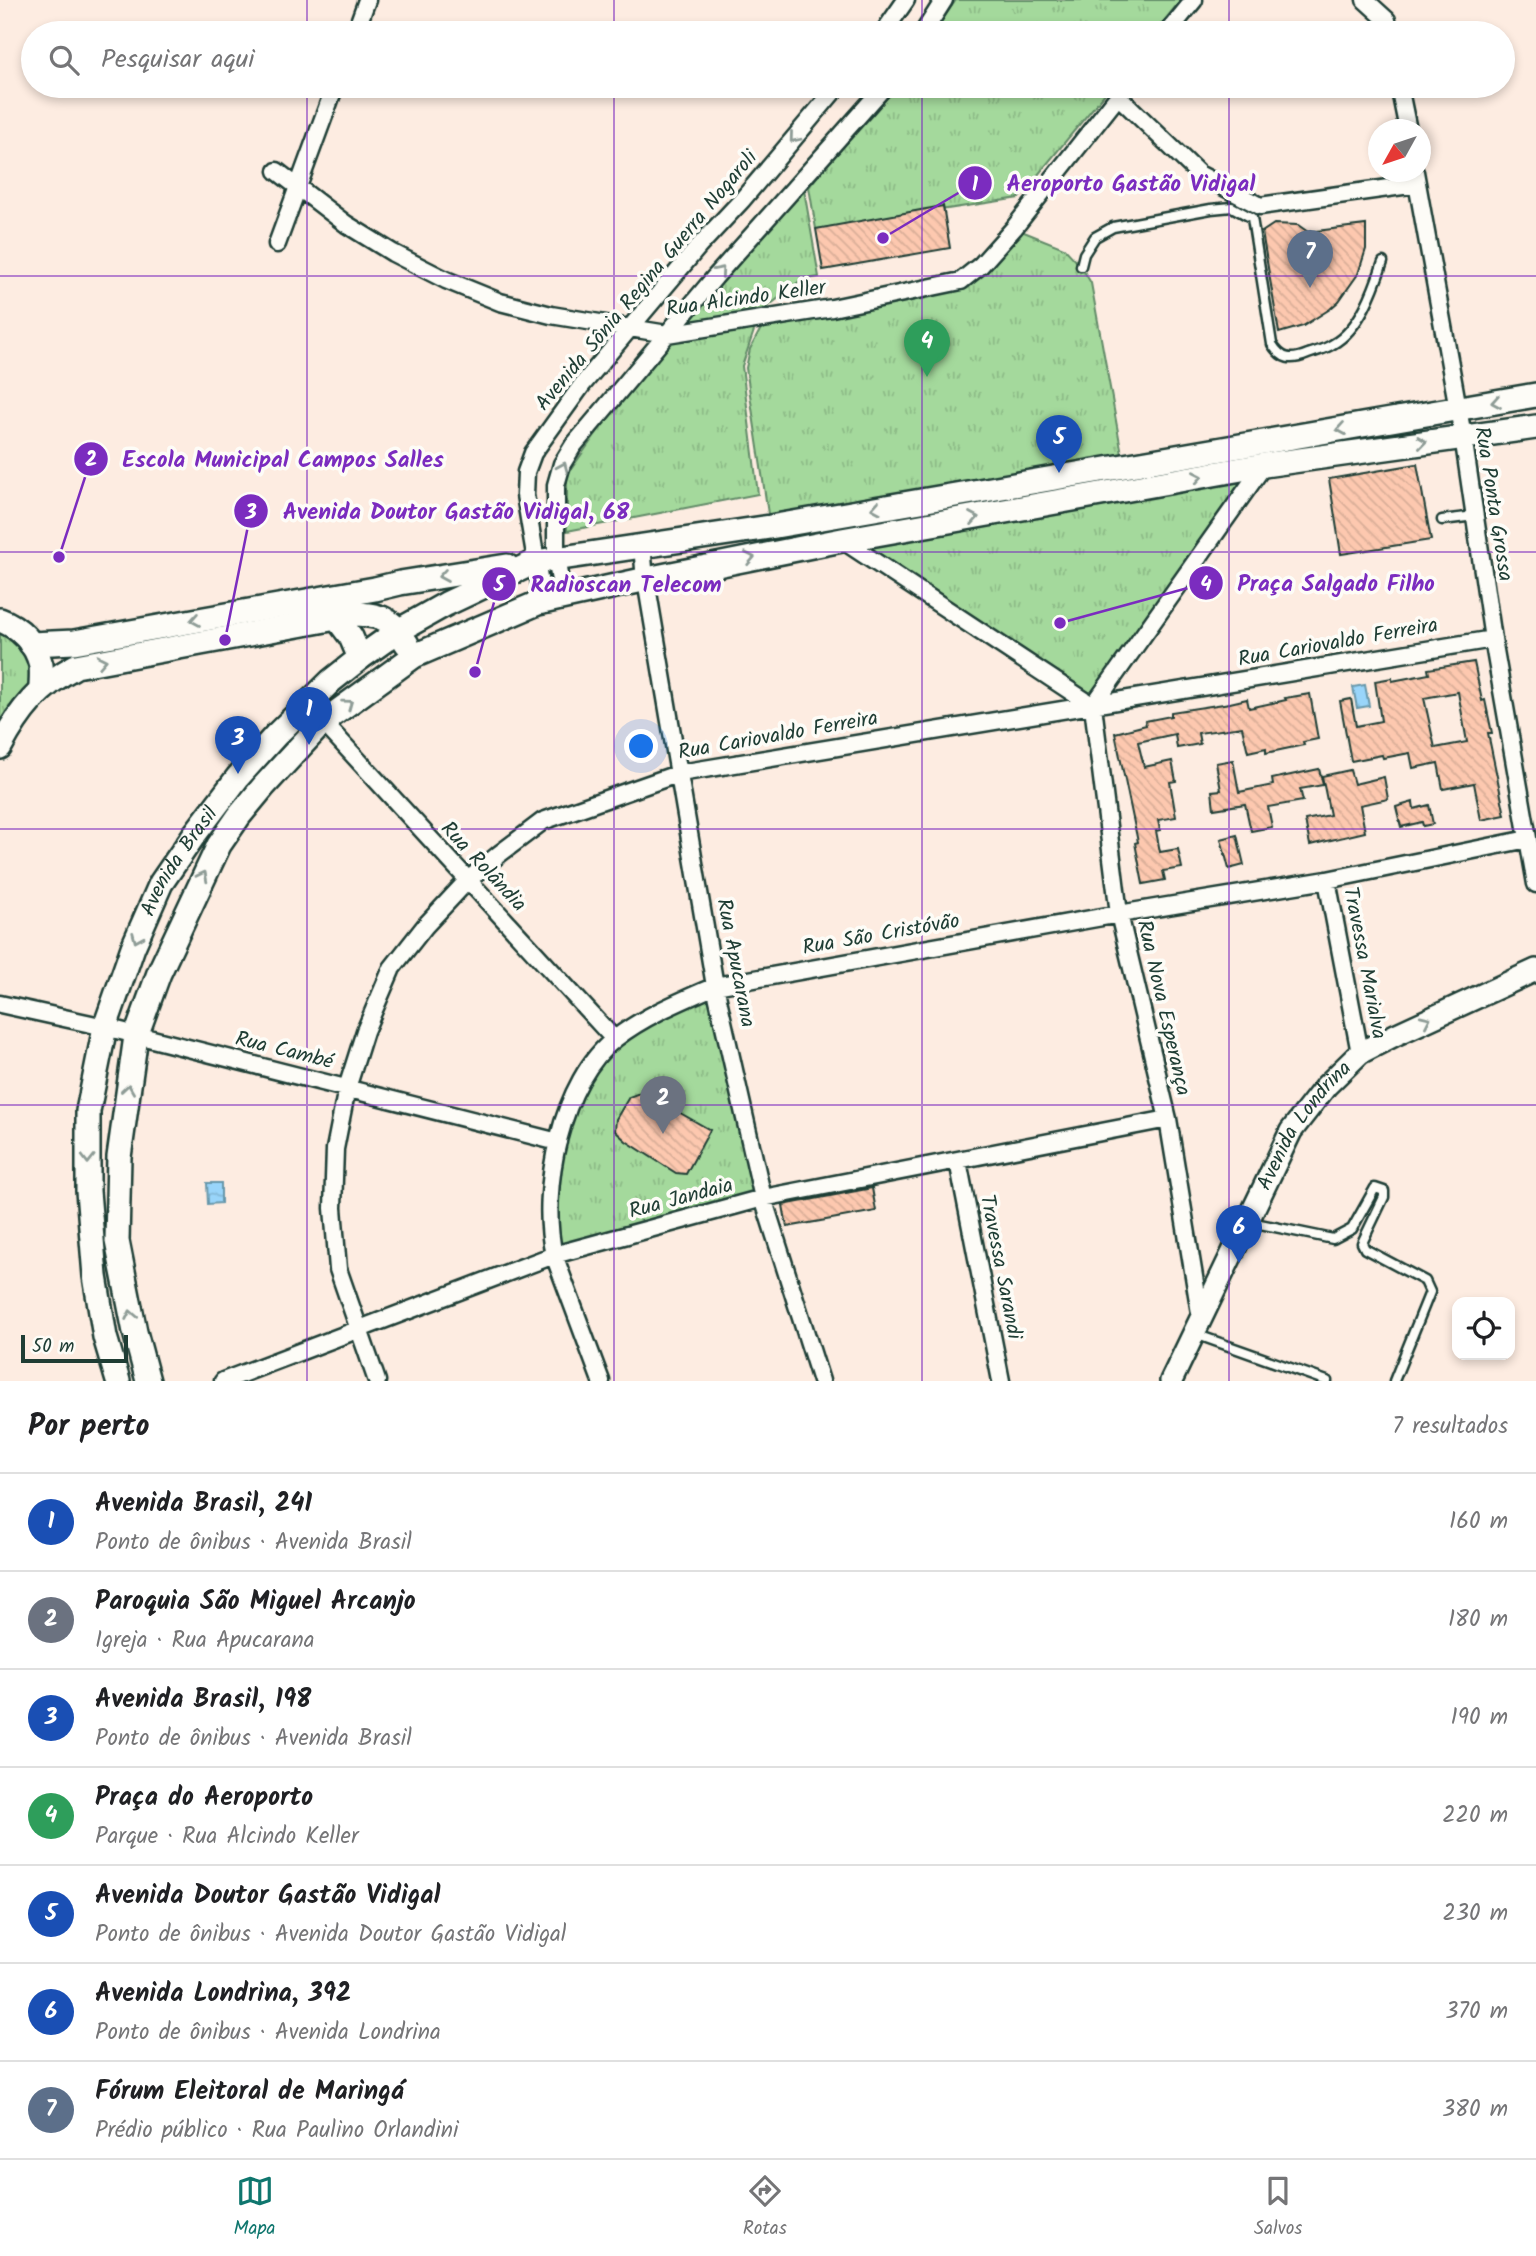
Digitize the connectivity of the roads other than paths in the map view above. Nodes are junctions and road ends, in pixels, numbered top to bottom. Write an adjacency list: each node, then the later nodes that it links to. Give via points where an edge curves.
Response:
1 (367, 0): 6 (street)
2 (906, 0): 7 (street)
3 (944, 0): 8 (street)
4 (1194, 0): 9 (street)
5 (1365, 0): 10 (street)
6 (359, 21)
7 (891, 21)
8 (931, 21)
9 (1177, 21)
10 (1387, 21)
11 (331, 98): 21 (street)
12 (828, 98): 25 (street, Avenida Sônia Regina Guerra Nogaroli, one-way to 25)
13 (874, 98): 26 (street, Avenida Sônia Regina Guerra Nogaroli, one-way to 13)
14 (1117, 98): 26 (street, Rua Alcindo Keller, via 1014,229 961,281 832,308)
15 (1128, 98): 19 (street, via 1199,174 1260,206)
16 (1401, 98): 17 (street)
17 (1406, 119)
18 (277, 171): 21 (street, Rua Alcindo Keller)
19 (1394, 182)
20 (1417, 182): 28 (street, Rua Ponta Grossa)
21 (298, 187): 22 (street); 25 (street, Rua Alcindo Keller, via 346,225 446,280 500,302)
22 (277, 244)
23 (1383, 262): 24 (lane, via 1371,298 1355,323 1335,344 1298,359 1286,359 1272,344 1251,218 1232,207 1112,227 1095,237)
24 (1082, 266)
25 (630, 328): 26 (street, Rua Alcindo Keller); 38 (street, Avenida Sônia Regina Guerra Nogaroli, via 529,462 525,495)
26 (667, 334): 38 (street, Avenida Sônia Regina Guerra Nogaroli, one-way to 26, via 562,464)
27 (1536, 395): 28 (main road, Avenida Brasil, one-way to 28)
28 (1457, 409): 30 (street, Rua Ponta Grossa); 31 (main road, Avenida Brasil, one-way to 31)
29 (1536, 427): 30 (main road, Avenida Brasil)
30 (1463, 436): 32 (main road, Avenida Brasil, one-way to 30); 34 (street, Rua Ponta Grossa)
31 (1124, 465): 33 (lane); 37 (main road, Avenida Brasil, one-way to 37, via 770,527)
32 (1264, 465): 33 (main road, Avenida Brasil, one-way to 32); 51 (street)
33 (1127, 491): 36 (main road, Avenida Brasil, one-way to 33)
34 (1475, 516): 35 (lane); 46 (street, Rua Ponta Grossa)
35 (1442, 520)
36 (842, 540): 39 (main road, Avenida Brasil, one-way to 36); 51 (street)
37 (642, 544): 38 (main road, Avenida Brasil); 39 (street, Rua Apucarana)
38 (545, 560): 40 (main road, one-way to 40); 41 (street, Avenida Sônia Regina Guerra Nogaroli); 45 (main road, Avenida Brasil)
39 (647, 579): 41 (main road, Avenida Brasil); 55 (street, Rua Apucarana)
40 (375, 589): 42 (main road); 47 (main road, one-way to 47, via 74,642)
41 (553, 599): 48 (main road, Avenida Brasil)
42 (379, 615): 43 (main road); 45 (main road)
43 (337, 617): 49 (main road); 50 (main road, one-way to 43, via 76,666)
44 (0, 620): 47 (main road, via 22,632)
45 (398, 631): 48 (main road); 49 (main road, Avenida Brasil)
46 (1493, 639): 51 (street, Rua Cariovaldo Ferreira); 56 (street, Rua Ponta Grossa)
47 (31, 644): 50 (main road, via 40,665)
48 (414, 656): 52 (main road, Avenida Brasil, one-way to 48)
49 (360, 658): 64 (main road, Avenida Brasil, one-way to 64, via 276,735 194,835 161,883)
50 (41, 689): 53 (main road)
51 (1093, 706): 55 (street, Rua Cariovaldo Ferreira); 60 (street, Rua Nova Esperança)
52 (323, 722): 58 (street, Rua Rolândia); 65 (main road, Avenida Brasil, one-way to 52, via 159,973 219,845 263,787)
53 (6, 725): 54 (main road)
54 (0, 747)
55 (680, 773): 58 (street, Rua Cariovaldo Ferreira, via 543,821); 62 (street, Rua Apucarana)
56 (1528, 839): 57 (street, Rua São Cristóvão); 59 (street, Rua Ponta Grossa)
57 (1326, 880): 60 (street, Rua São Cristóvão); 67 (street, Travessa Marialva)
58 (467, 881): 66 (street, Rua Rolândia); 68 (street, Rua Cariovaldo Ferreira, via 392,968)
59 (1536, 884)
60 (1119, 914): 62 (street, Rua São Cristóvão); 69 (street, Rua Nova Esperança)
61 (1536, 970): 67 (street, Avenida Londrina, one-way to 61)
62 (715, 986): 66 (street, Rua São Cristóvão, via 661,1009); 72 (street, Rua Apucarana)
63 (0, 1004): 64 (street, Rua Cambé)
64 (105, 1027): 65 (street, Rua Cambé); 77 (main road, Avenida Brasil, one-way to 77, via 88,1111 88,1191 95,1276)
65 (136, 1036): 68 (street, Rua Cambé); 78 (main road, Avenida Brasil, one-way to 65, via 117,1241 119,1157)
66 (614, 1039): 70 (street, Rua São Cristóvão, via 585,1072)
67 (1360, 1053): 73 (street, Avenida Londrina, via 1326,1086 1291,1131)
68 (347, 1088): 70 (street, Rua Cambé); 76 (street, Rua Cariovaldo Ferreira, via 335,1149 333,1208 338,1269)
69 (1168, 1119): 71 (street, Rua Jandaia); 75 (street, Rua Nova Esperança)
70 (558, 1142): 74 (street, Rua São Cristóvão, via 549,1198)
71 (958, 1161): 72 (street, Rua Jandaia); 83 (street, Travessa Sarandi)
72 (763, 1198): 74 (street, Rua Jandaia); 82 (street, Rua Apucarana)
73 (1246, 1221): 75 (street, Avenida Londrina); 86 (lane, via 1333,1239 1352,1229 1375,1188 1384,1191 1363,1239 1365,1249 1425,1280 1430,1292)
74 (554, 1255): 76 (street, Rua Jandaia); 81 (street, Rua São Cristóvão)
75 (1198, 1326): 84 (street, Avenida Londrina); 85 (lane)
76 (360, 1329): 79 (street, Rua Jandaia); 80 (street, Rua Cariovaldo Ferreira)
77 (118, 1381)
78 (148, 1381)
79 (223, 1381)
80 (377, 1381)
81 (601, 1381)
82 (821, 1381)
83 (1001, 1381)
84 (1171, 1381)
85 (1327, 1381)
86 (1394, 1381)

